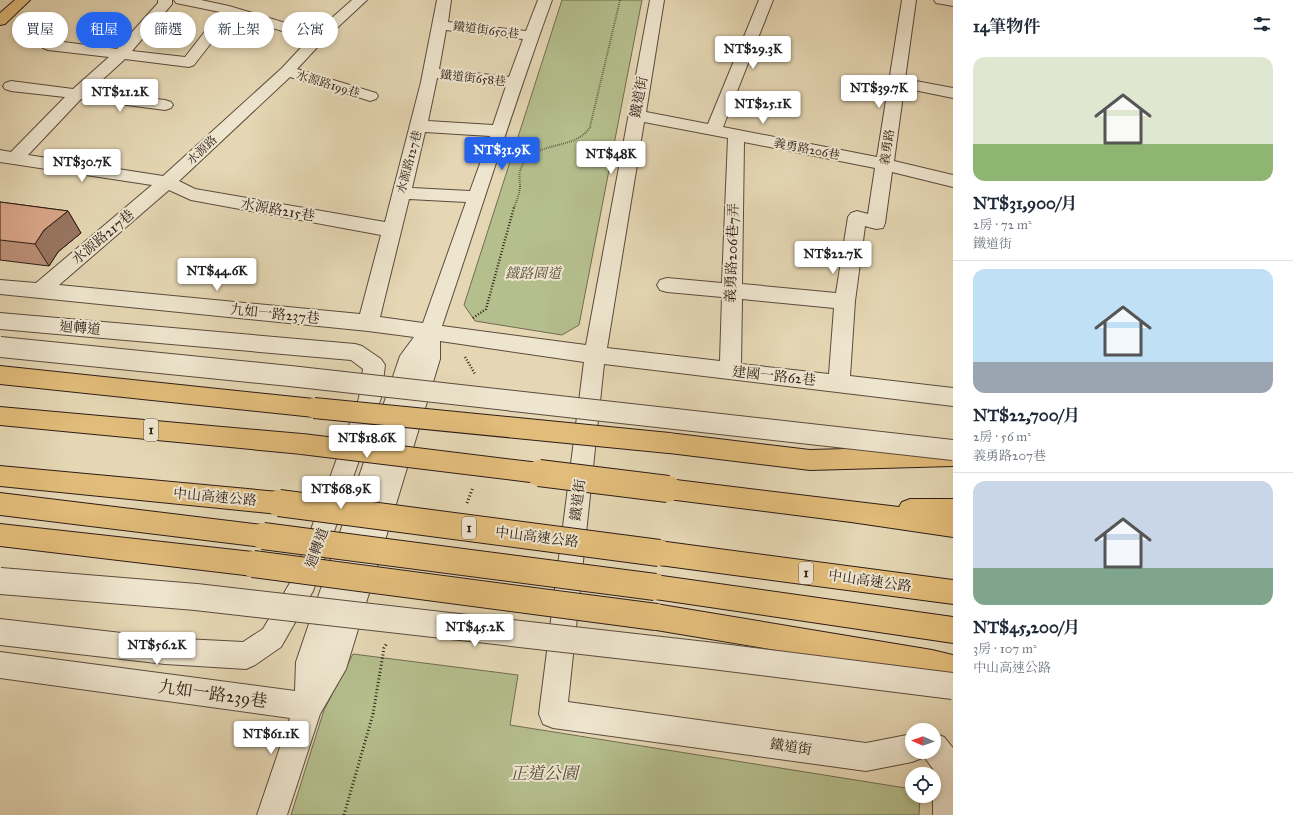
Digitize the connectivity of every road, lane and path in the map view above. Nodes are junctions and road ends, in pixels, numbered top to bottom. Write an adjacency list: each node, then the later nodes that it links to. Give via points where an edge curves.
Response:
1 (23, 0): 15 (main road)
2 (165, 0): 21 (street, via 165,4)
3 (180, 0): 13 (street)
4 (360, 0): 14 (street, 水源路)
5 (444, 0): 16 (street, 水源路127巷)
6 (545, 0): 18 (street)
7 (620, 0): 49 (path, via 591,126 579,138 533,155 524,162 518,172 520,187 486,309)
8 (656, 0): 31 (street, 鐵道街)
9 (766, 0): 33 (street)
10 (909, 0): 25 (street, 義勇路)
11 (941, 0): 12 (street)
12 (953, 2)
13 (230, 10): 17 (street); 21 (street, via 189,62)
14 (338, 20)
15 (0, 21)
16 (440, 25): 18 (street, 鐵道街650巷); 23 (street, 水源路127巷)
17 (282, 26)
18 (532, 36): 24 (street)
19 (68, 47): 21 (street)
20 (309, 48): 22 (street, 水源路)
21 (122, 53): 27 (street)
22 (287, 71): 29 (street, 水源路199巷); 39 (street, 水源路)
23 (430, 73): 24 (street, 鐵道街658巷); 32 (street, 水源路127巷)
24 (515, 82): 34 (street)
25 (897, 82): 28 (street); 37 (street, 義勇路)
26 (11, 86): 27 (street)
27 (78, 93): 30 (street); 36 (street)
28 (953, 93)
29 (370, 96)
30 (165, 106)
31 (636, 115): 33 (street, 義勇路206巷); 53 (street, 鐵道街)
32 (419, 126): 34 (street); 40 (street, 水源路127巷)
33 (714, 130): 35 (street, 義勇路206巷)
34 (500, 131): 41 (street)
35 (736, 135): 37 (street, 義勇路206巷); 46 (street, 義勇路206巷7弄)
36 (8, 156): 39 (street)
37 (884, 164): 38 (street, 義勇路206巷); 47 (street, 義勇路, via 876,222 857,217)
38 (953, 181)
39 (167, 182): 42 (street, 水源路215巷, via 191,194); 45 (street, 水源路217巷)
40 (400, 193): 41 (street); 42 (street, 水源路127巷)
41 (477, 196): 51 (street)
42 (390, 230): 50 (street, 水源路127巷)
43 (667, 285): 46 (street)
44 (0, 287): 45 (street, 九如一路237巷)
45 (40, 291): 50 (street, 九如一路237巷)
46 (731, 292): 47 (street); 54 (street, 義勇路206巷7弄)
47 (845, 301): 56 (street)
48 (0, 321): 70 (street, 迴轉道, via 355,352 374,365 370,398 304,582 272,638 246,656 166,651)
49 (467, 322)
50 (368, 323): 51 (street, 九如一路237巷)
51 (430, 332): 53 (street, 建國一路62巷); 74 (street, via 429,359 332,669)
52 (0, 347): 59 (street, bridge, via 298,377)
53 (595, 355): 54 (street, 建國一路62巷); 75 (street, 鐵道街, via 553,714 866,757)
54 (730, 371): 56 (street, 建國一路62巷)
55 (0, 375): 60 (main road, bridge, via 669,443 810,460)
56 (839, 383): 57 (street, 建國一路62巷)
57 (953, 397)
58 (0, 416): 64 (main road, 1, bridge, via 302,444)
59 (953, 450)
60 (953, 456)
61 (0, 476): 68 (main road, 中山高速公路 / 1, bridge, via 279,503)
62 (0, 504): 69 (main road, bridge, via 655,587)
63 (953, 510): 64 (main road)
64 (851, 511): 65 (main road, 1)
65 (953, 526)
66 (0, 535): 72 (main road, bridge, via 253,564 656,617 932,663)
67 (0, 581): 73 (street, bridge, via 203,598)
68 (953, 592)
69 (953, 630)
70 (0, 632)
71 (0, 665): 74 (street, 九如一路239巷)
72 (953, 669)
73 (953, 686)
74 (308, 707): 78 (street)
75 (905, 749)
76 (941, 756): 77 (street, via 947,763)
77 (951, 780): 79 (street)
78 (272, 815)
79 (948, 815)

